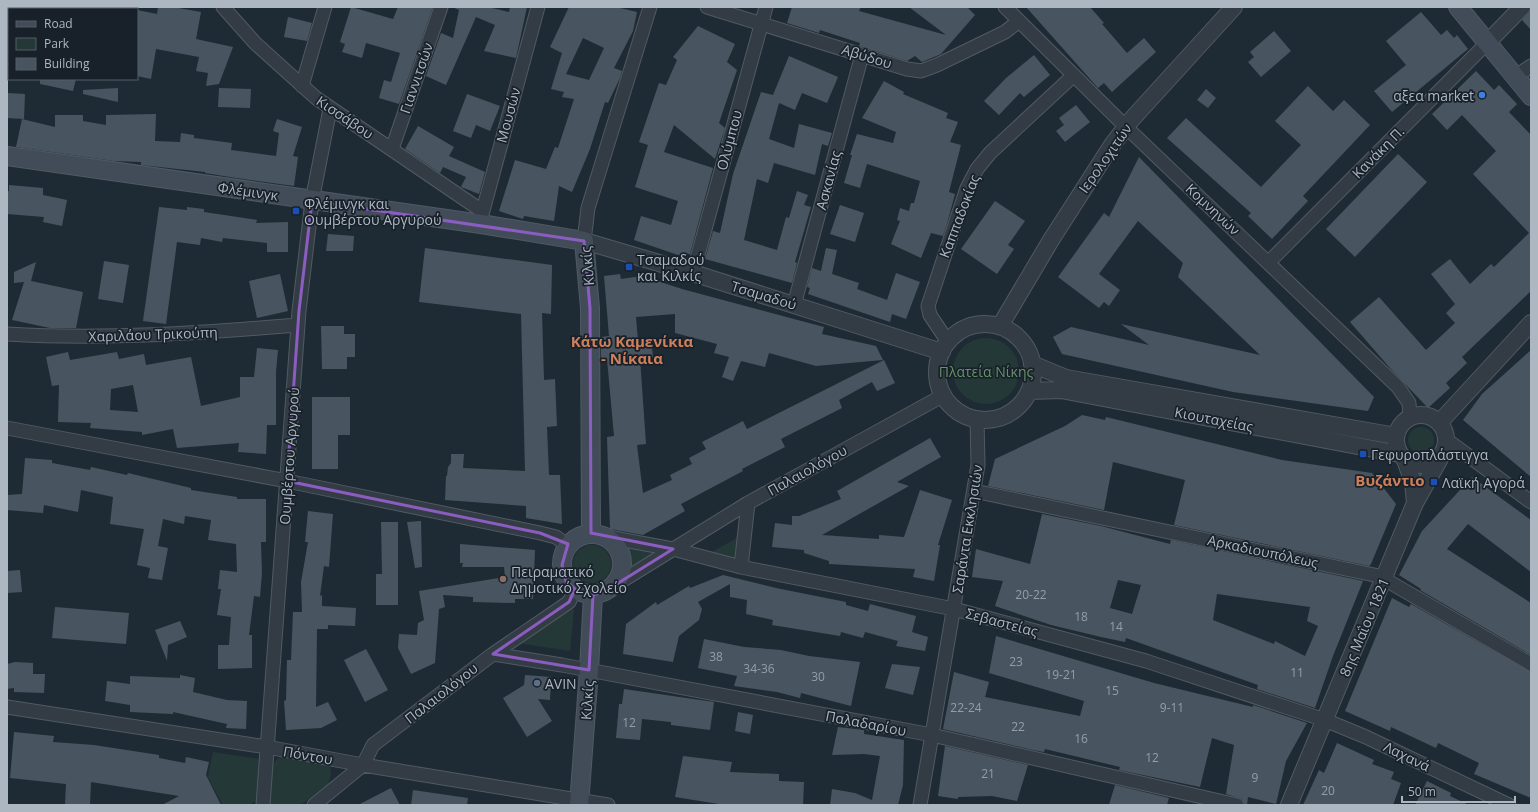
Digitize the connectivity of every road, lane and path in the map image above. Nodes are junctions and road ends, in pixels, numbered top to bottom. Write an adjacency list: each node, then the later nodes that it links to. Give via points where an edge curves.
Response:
1 (223, 7): 19 (street, Κισσάβου, via 249,37)
2 (325, 7): 19 (street)
3 (441, 7): 23 (street, Γιαννιτσών)
4 (538, 7): 26 (street, Μουσών)
5 (650, 7): 27 (street, Κιλκίς, via 588,208)
6 (707, 7): 13 (street, Αβύδου)
7 (766, 7): 13 (street, Ολύμπου)
8 (1005, 7): 12 (street, Κομνηνών)
9 (1234, 7): 22 (street, Ιερολοχιτών)
10 (1458, 7): 14 (main road)
11 (1522, 7): 14 (street)
12 (1019, 21): 15 (street, Αβύδου, via 1005,32 943,63 921,71); 17 (street, Κομνηνών)
13 (760, 23): 15 (street, Αβύδου); 29 (street, Ολύμπου)
14 (1487, 43): 18 (main road); 28 (street, Κανάκη Π.)
15 (862, 55): 30 (street, Ασκανίας)
16 (1531, 66): 18 (street)
17 (1074, 75): 22 (street, Κομνηνών); 35 (street, Καππαδοκίας, via 990,153 971,178 928,306)
18 (1516, 77): 20 (main road)
19 (302, 86): 21 (street, Κισσάβου)
20 (1531, 96)
21 (330, 109): 23 (street, Κισσάβου); 25 (street, Ουμβέρτου Αργυρού)
22 (1126, 127): 28 (street, Κομνηνών); 33 (street, Ιερολοχιτών, via 1091,176)
23 (392, 148): 26 (street, Κισσάβου)
24 (7, 156): 25 (main road, Φλέμινγκ)
25 (312, 201): 26 (main road, Φλέμινγκ); 32 (street, Ουμβέρτου Αργυρού)
26 (482, 217): 27 (main road, Φλέμινγκ)
27 (584, 241): 29 (street, Τσαμαδού); 51 (main road, Κιλκίς, via 590,308)
28 (1269, 262): 39 (street, Κομνηνών, via 1398,387 1409,403)
29 (693, 273): 30 (street, Τσαμαδού)
30 (794, 305): 35 (street, Τσαμαδού)
31 (1531, 323): 41 (street)
32 (298, 325): 34 (street, Χαριλάου Τρικούπη, via 117,337); 46 (street, Ουμβέρτου Αργυρού)
33 (1000, 326): 35 (street, via 988,324 961,330); 36 (street, via 1020,338)
34 (7, 334)
35 (945, 347): 38 (street, via 938,364 938,377)
36 (1032, 364): 37 (street, via 1033,378); 43 (street, Κιουταχείας, via 1066,378)
37 (1029, 392): 40 (street, via 1018,407 1008,414 996,418); 45 (street, Κιουταχείας, via 1061,390)
38 (944, 395): 40 (street, via 955,409); 49 (street, Παλαιολόγου)
39 (1410, 418): 41 (street, via 1426,415); 43 (street, via 1401,425)
40 (977, 419): 47 (street, Σαράντα Εκκλησιών, via 978,455)
41 (1439, 423): 44 (street, via 1444,429)
42 (7, 428): 46 (street)
43 (1396, 436): 45 (street, via 1396,444)
44 (1445, 446): 45 (street, via 1437,460 1426,465 1415,465); 48 (street); 50 (street, 8ης Μαΐου 1821)
45 (1402, 457): 50 (street, via 1413,482)
46 (287, 481): 52 (street, via 546,534 556,537); 65 (street, Ουμβέρτου Αργυρού)
47 (974, 491): 55 (street, Αρκαδιουπόλεως); 58 (street, Σαράντα Εκκλησιών)
48 (1531, 502)
49 (748, 503): 53 (street, Παλαιολόγου); 54 (street)
50 (1415, 503): 55 (street, 8ης Μαΐου 1821)
51 (597, 535): 52 (main road, via 576,538); 53 (street, Σεβαστείας); 57 (main road, via 615,545 621,560 619,577)
52 (568, 546): 56 (main road, via 562,560 562,570 566,581)
53 (673, 549): 54 (street, Σεβαστείας); 57 (street, Παλαιολόγου)
54 (741, 567): 58 (street, Σεβαστείας)
55 (1384, 578): 60 (street, Αρκαδιουπόλεως); 63 (street, 8ης Μαΐου 1821)
56 (575, 589): 57 (main road, via 585,594); 59 (street, Παλαιολόγου, via 568,602)
57 (600, 592): 61 (main road, Κιλκίς)
58 (954, 609): 63 (street, Σεβαστείας, via 1146,661); 64 (street, Σαράντα Εκκλησιών)
59 (493, 654): 61 (street, Παλαδαρίου); 66 (street, Παλαιολόγου, via 373,746)
60 (1531, 664)
61 (589, 670): 64 (street, Παλαδαρίου); 67 (main road, Κιλκίς)
62 (7, 707): 65 (street, Πόντου)
63 (1325, 720): 73 (street, 8ης Μαΐου 1821); 74 (street, Λαχανά)
64 (932, 736): 71 (street, Σαράντα Εκκλησιών); 72 (street, Παλαδαρίου)
65 (267, 747): 66 (street, Πόντου); 68 (street, Ουμβέρτου Αργυρού)
66 (363, 765): 67 (street, Πόντου); 69 (street, Παλαιολόγου)
67 (579, 803): 70 (street, Πόντου)
68 (262, 804)
69 (314, 805)
70 (608, 805)
71 (920, 805)
72 (1237, 805)
73 (1289, 805)
74 (1509, 805)

